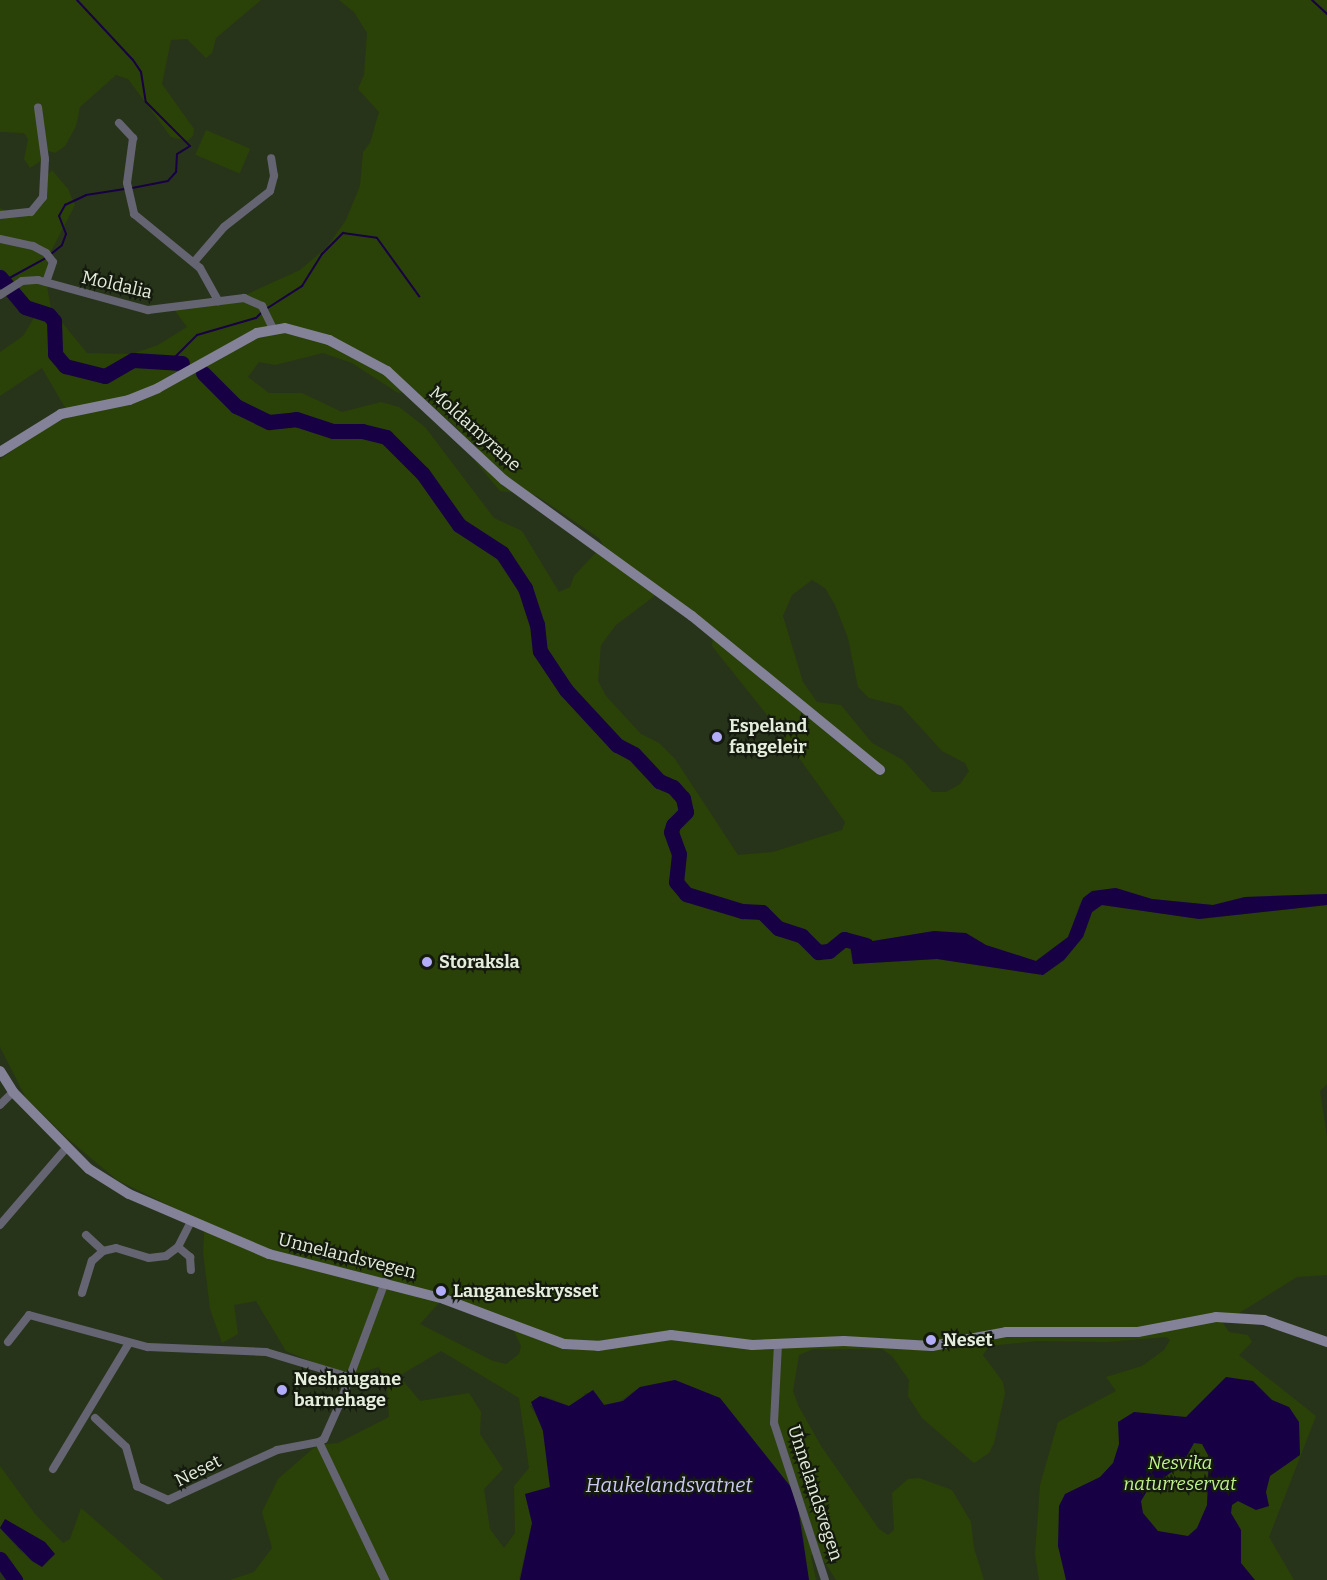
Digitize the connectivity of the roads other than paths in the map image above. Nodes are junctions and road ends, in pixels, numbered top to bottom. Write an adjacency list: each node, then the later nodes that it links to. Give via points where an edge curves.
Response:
1 (38, 107): 4 (street, via 45,159 43,197 31,212)
2 (119, 123): 6 (street, via 133,138 127,187 139,221)
3 (271, 158): 6 (street, via 274,176 270,190 224,227)
4 (0, 215)
5 (0, 239): 7 (street, via 33,246 49,256)
6 (195, 262): 9 (street)
7 (46, 282): 8 (street, Moldalia, via 30,280); 9 (street, Moldalia, via 148,310)
8 (2, 294)
9 (218, 301): 10 (street, Moldalia, via 244,298 255,302 267,312)
10 (273, 329): 11 (main road, Moldamyrane, via 241,339 145,394 49,419); 12 (main road, Moldamyrane, via 301,331 329,340 387,371 504,480 692,616)
11 (0, 452)
12 (880, 770)
13 (0, 1071): 14 (main road, Unnelandsvegen)
14 (13, 1092): 15 (street); 16 (main road, Unnelandsvegen)
15 (0, 1105)
16 (66, 1147): 17 (main road, Unnelandsvegen, via 109,1183); 18 (street)
17 (191, 1222): 20 (street); 23 (main road, Unnelandsvegen, via 269,1254)
18 (0, 1225)
19 (86, 1235): 21 (street)
20 (178, 1247): 21 (street, via 157,1258 116,1248); 22 (street, via 190,1257)
21 (103, 1251): 24 (street, via 92,1261)
22 (191, 1270)
23 (385, 1281): 28 (main road, Unnelandsvegen, via 564,1344 598,1346 671,1335 752,1345); 29 (street)
24 (82, 1293)
25 (8, 1342): 27 (street, via 29,1315)
26 (1327, 1342): 28 (main road, Unnelandsvegen, via 1264,1320 1216,1317 1138,1332 1006,1332 932,1346 844,1341)
27 (129, 1343): 29 (street, via 267,1352 317,1364); 32 (street)
28 (777, 1344): 34 (street, Unnelandsvegen, via 774,1423)
29 (349, 1377): 31 (street, via 324,1439)
30 (95, 1418): 31 (street, Neset, via 126,1447 137,1486 168,1500 277,1450)
31 (319, 1442): 33 (street)
32 (53, 1469)
33 (385, 1580)
34 (825, 1580)

